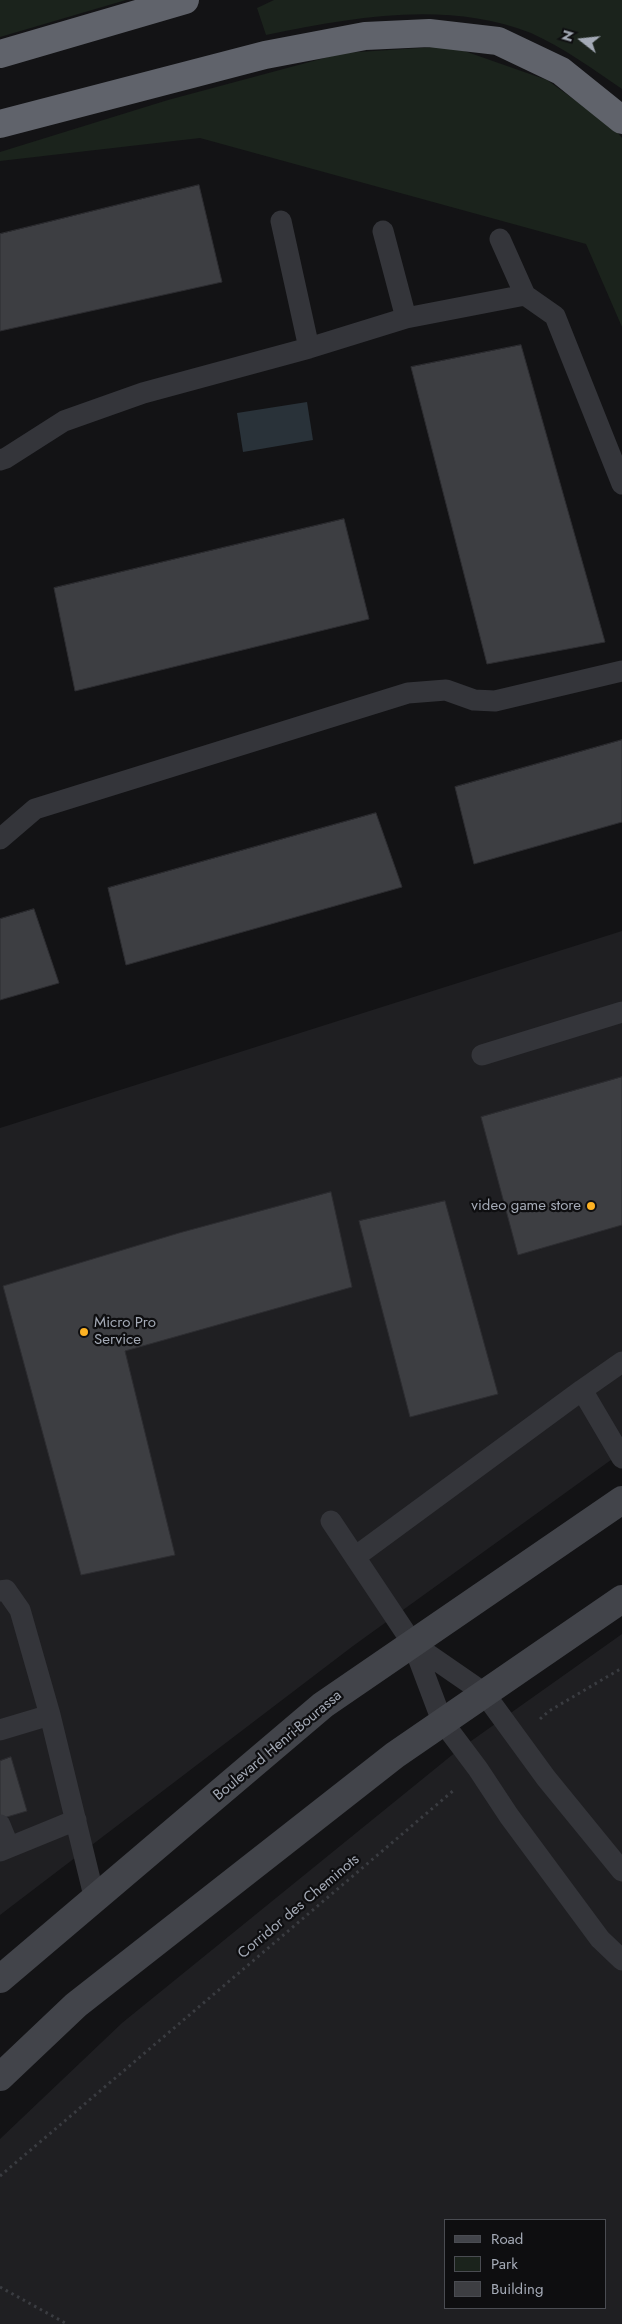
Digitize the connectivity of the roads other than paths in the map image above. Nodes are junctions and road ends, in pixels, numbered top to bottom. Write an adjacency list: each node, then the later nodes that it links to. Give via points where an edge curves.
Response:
1 (185, 0): 2 (highway)
2 (0, 54)
3 (622, 120): 4 (highway, via 561,71 498,41 429,33 366,36 264,55)
4 (0, 124)
5 (281, 221): 10 (lane)
6 (383, 230): 9 (lane)
7 (500, 239): 8 (lane)
8 (525, 295): 9 (lane); 12 (lane, via 555,316)
9 (406, 318): 10 (lane)
10 (308, 348): 11 (lane, via 143,393 64,421)
11 (0, 460)
12 (622, 484)
13 (622, 671): 14 (lane, via 495,700 474,700 446,690 408,693 35,809)
14 (0, 839)
15 (622, 1012): 16 (lane)
16 (482, 1055)
17 (622, 1362): 18 (lane)
18 (582, 1390): 19 (lane); 22 (lane)
19 (622, 1458)
20 (622, 1500): 25 (main road, Boulevard Henri-Bourassa)
21 (331, 1521): 22 (lane)
22 (355, 1557): 25 (lane)
23 (0, 1590): 27 (lane, via 6,1590 20,1610)
24 (622, 1599): 26 (main road)
25 (413, 1644): 26 (lane); 28 (lane); 34 (main road, Boulevard Henri-Bourassa, via 323,1706)
26 (484, 1693): 28 (main road); 33 (lane, via 546,1778)
27 (50, 1715): 29 (lane); 30 (lane)
28 (442, 1722): 35 (lane, via 600,1939); 37 (main road, via 395,1755 76,2005)
29 (0, 1730)
30 (76, 1820): 32 (lane); 34 (lane)
31 (0, 1826): 32 (lane)
32 (4, 1849)
33 (621, 1869)
34 (95, 1900): 36 (main road, Boulevard Henri-Bourassa)
35 (622, 1960)
36 (3, 1969)
37 (0, 2077)

